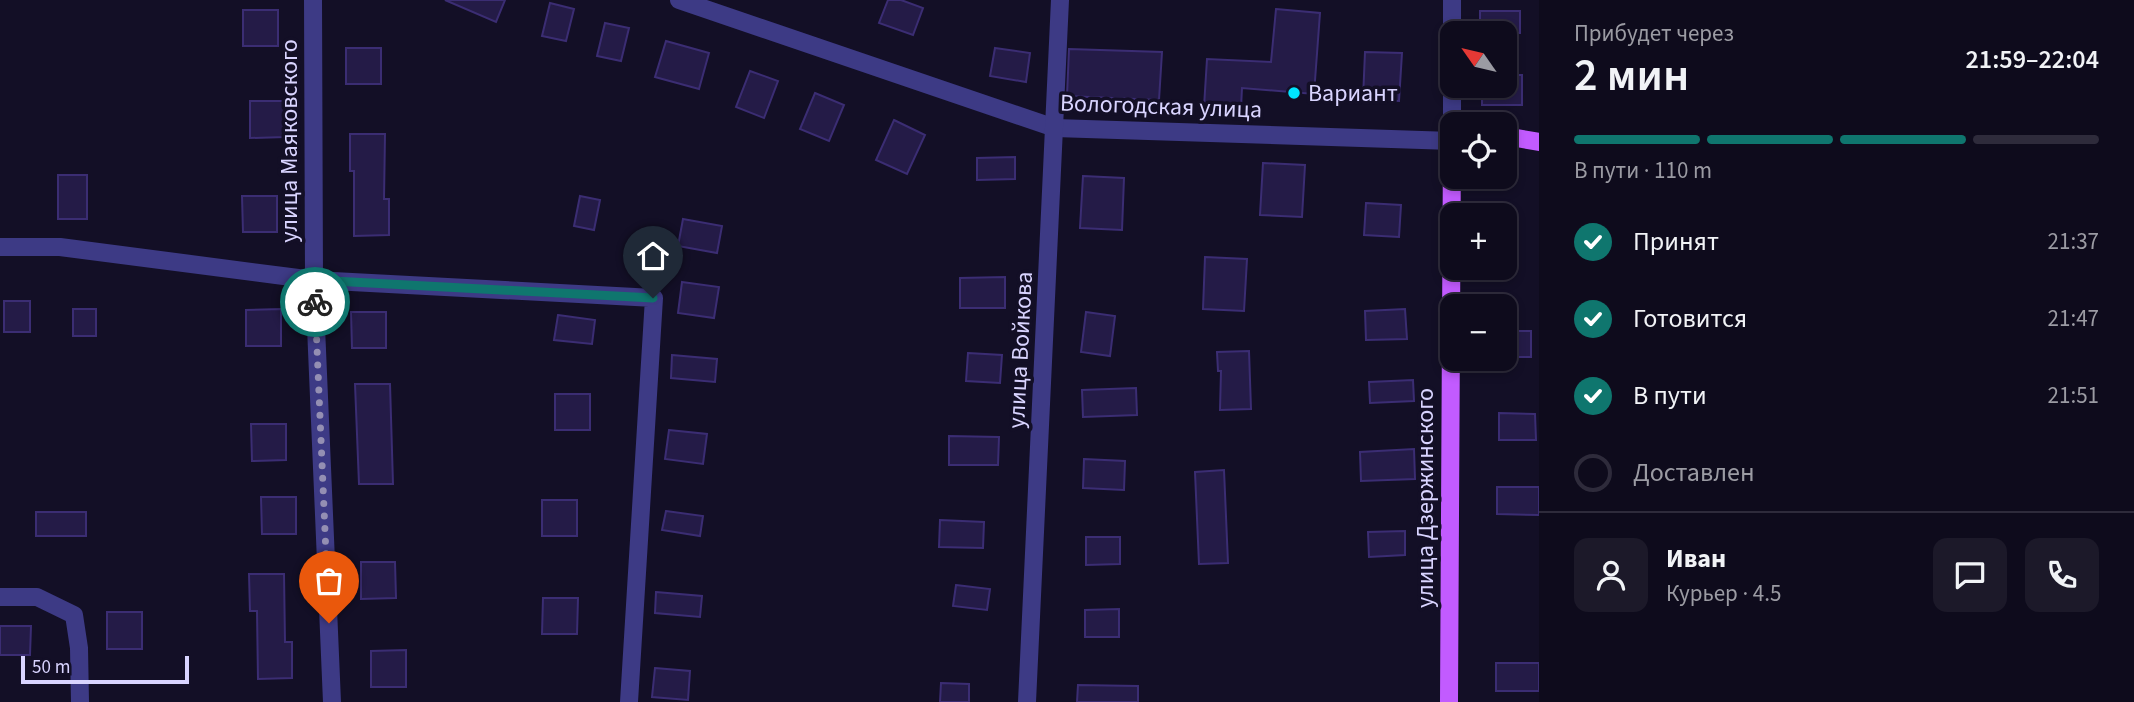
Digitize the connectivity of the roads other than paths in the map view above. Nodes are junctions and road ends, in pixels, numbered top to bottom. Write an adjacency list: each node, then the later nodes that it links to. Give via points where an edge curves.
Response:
1 (313, 0): 12 (street, улица Маяковского)
2 (679, 0): 6 (street, Вологодская улица)
3 (1060, 0): 6 (street, улица Войкова)
4 (1451, 0): 5 (street, улица Дзержинского)
5 (1452, 112)
6 (1055, 128): 8 (street, Вологодская улица); 17 (street, улица Войкова)
7 (1517, 138): 9 (main road)
8 (1440, 141)
9 (1539, 142)
10 (1452, 189): 18 (main road, улица Дзержинского)
11 (0, 247): 12 (street, via 60,247)
12 (314, 280): 15 (street, улица Маяковского); 16 (street, via 653,298)
13 (0, 597): 14 (street, via 37,597 74,615)
14 (80, 702)
15 (332, 702)
16 (629, 702)
17 (1027, 702)
18 (1448, 702)

